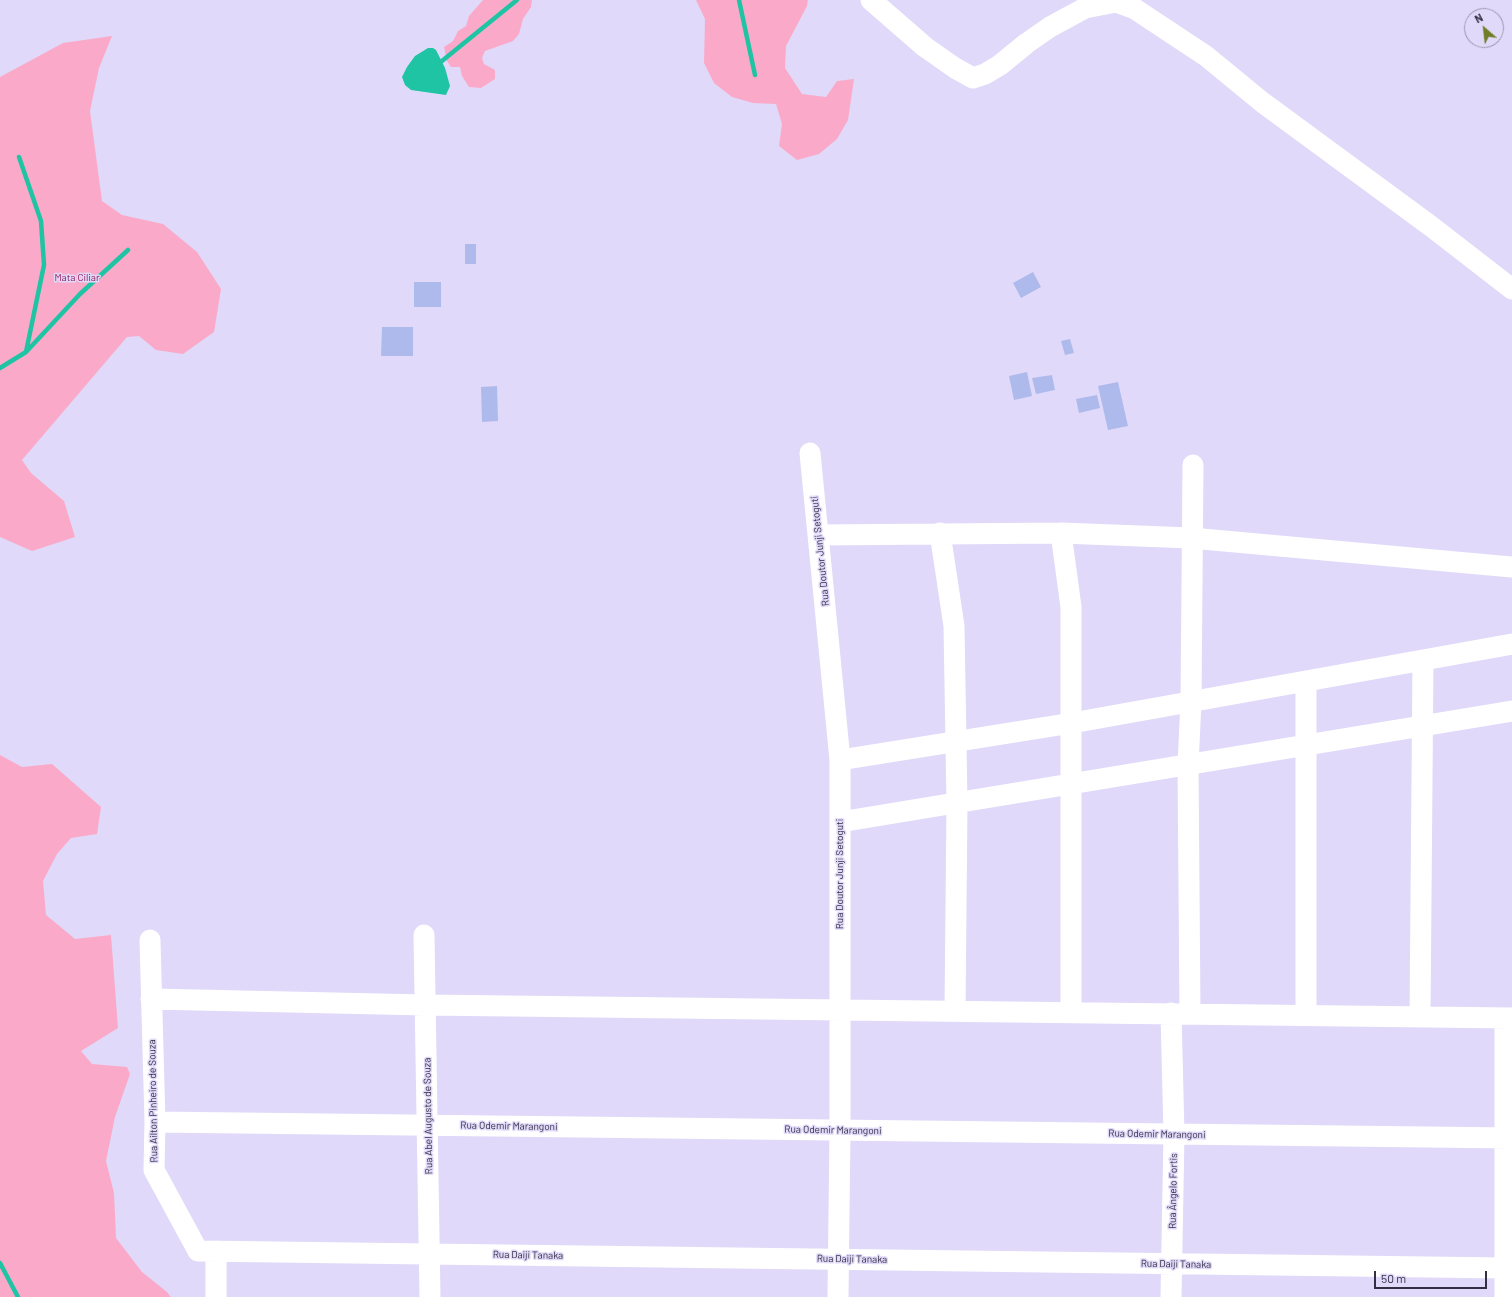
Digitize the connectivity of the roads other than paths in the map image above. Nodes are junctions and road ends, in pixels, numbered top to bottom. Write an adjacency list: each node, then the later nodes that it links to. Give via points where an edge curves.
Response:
1 (871, 0): 2 (street, via 925,47 973,78 986,74 1027,43 1086,8 1116,2 1135,9 1206,56 1262,102)
2 (1512, 289)
3 (810, 453): 7 (street, Rua Doutor Junji Setoguti)
4 (1193, 464): 8 (street, Rua Ângelo Fortis)
5 (1061, 533): 6 (street); 8 (street); 15 (street, via 1071,607)
6 (940, 534): 7 (street); 17 (street, via 954,626)
7 (819, 535): 19 (street, Rua Doutor Junji Setoguti)
8 (1191, 538): 9 (street); 13 (street, Rua Ângelo Fortis)
9 (1512, 567)
10 (1512, 644): 11 (street)
11 (1423, 660): 12 (street); 16 (street)
12 (1306, 682): 13 (street); 18 (street)
13 (1191, 702): 15 (street); 20 (street, Rua Ângelo Fortis)
14 (1512, 711): 16 (street)
15 (1072, 723): 17 (street); 21 (street)
16 (1423, 725): 18 (street); 33 (street)
17 (956, 740): 19 (street); 22 (street)
18 (1306, 745): 20 (street); 32 (street)
19 (840, 760): 23 (street, Rua Doutor Junji Setoguti)
20 (1188, 764): 21 (street); 31 (street, Rua Ângelo Fortis)
21 (1071, 784): 22 (street); 30 (street)
22 (957, 803): 23 (street); 29 (street)
23 (840, 822): 28 (street, Rua Doutor Junji Setoguti)
24 (424, 935): 27 (street, Rua Abel Augusto de Souza)
25 (150, 940): 26 (street, Rua Ailton Pinheiro de Souza)
26 (152, 999): 27 (street); 35 (street, Rua Ailton Pinheiro de Souza)
27 (426, 1005): 28 (street); 36 (street, Rua Abel Augusto de Souza)
28 (840, 1010): 29 (street); 37 (street, Rua Doutor Junji Setoguti)
29 (955, 1011): 30 (street)
30 (1071, 1012): 31 (street)
31 (1180, 1013): 32 (street); 38 (street, Rua Ângelo Fortis)
32 (1306, 1015): 33 (street)
33 (1420, 1017): 34 (street)
34 (1508, 1018): 39 (street)
35 (155, 1122): 36 (street, Rua Odemir Marangoni); 40 (street, Rua Ailton Pinheiro de Souza, via 154,1170)
36 (428, 1125): 37 (street, Rua Odemir Marangoni); 41 (street, Rua Abel Augusto de Souza)
37 (840, 1130): 38 (street, Rua Odemir Marangoni); 42 (street, Rua Doutor Junji Setoguti)
38 (1174, 1134): 39 (street, Rua Odemir Marangoni); 43 (street, Rua Ângelo Fortis)
39 (1508, 1138): 44 (street)
40 (207, 1251): 41 (street, Rua Daiji Tanaka); 45 (street, Rua Ailton Pinheiro de Souza)
41 (429, 1254): 42 (street, Rua Daiji Tanaka); 46 (street, Rua Abel Augusto de Souza)
42 (839, 1259): 43 (street, Rua Daiji Tanaka); 47 (street, Rua Doutor Junji Setoguti)
43 (1172, 1264): 44 (street, Rua Daiji Tanaka); 48 (street, Rua Ângelo Fortis)
44 (1505, 1268): 49 (street)
45 (216, 1297)
46 (430, 1297)
47 (838, 1297)
48 (1172, 1297)
49 (1506, 1297)

